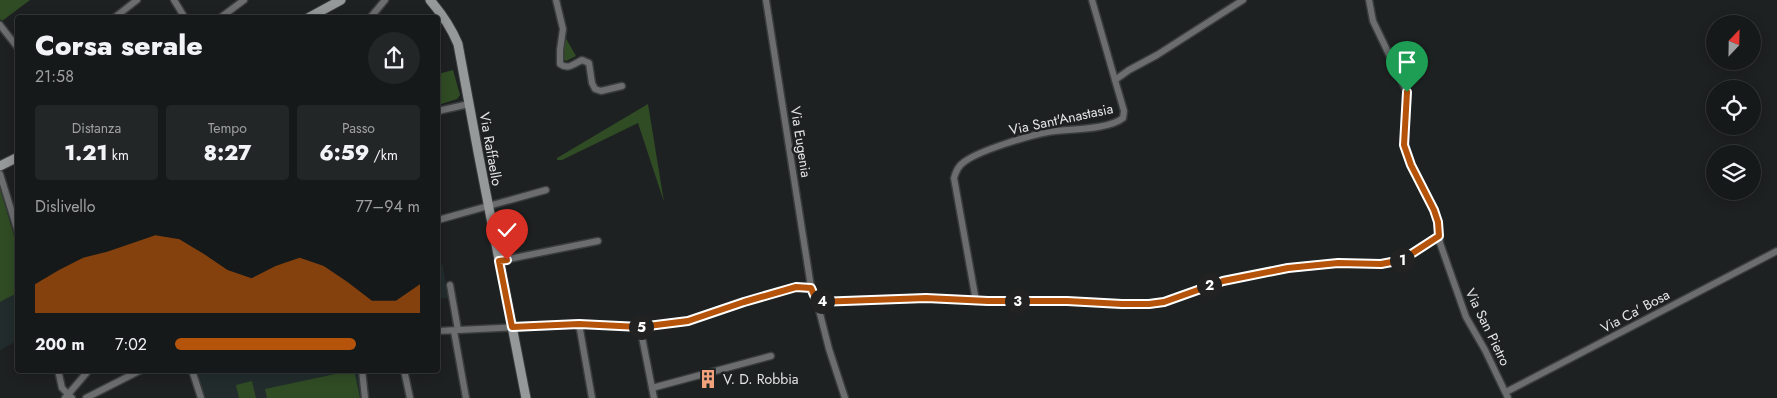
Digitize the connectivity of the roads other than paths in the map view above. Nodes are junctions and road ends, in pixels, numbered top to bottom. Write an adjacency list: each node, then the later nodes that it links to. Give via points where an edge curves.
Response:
1 (137, 0): 12 (street)
2 (174, 0): 13 (street)
3 (244, 0): 14 (street)
4 (341, 0): 15 (main road)
5 (385, 0): 16 (street)
6 (430, 0): 21 (main road, Via Raffaello, via 458,44)
7 (556, 0): 20 (street, via 563,29 560,64 569,67 585,60 589,63 595,89 602,91)
8 (766, 0): 35 (street, Via Eugenia)
9 (1092, 0): 19 (street, Via Sant'Anastasia)
10 (1243, 0): 19 (street, Via Sant'Anastasia)
11 (1369, 0): 30 (street, Via San Pietro, via 1373,21 1407,92 1404,145 1434,210)
12 (118, 15)
13 (183, 15)
14 (224, 15)
15 (314, 15)
16 (372, 15)
17 (0, 25): 18 (street)
18 (15, 44)
19 (1115, 80): 36 (street, Via Sant'Anastasia, via 1124,111 1119,121 1046,132 996,147 972,157 959,167 954,178)
20 (622, 86)
21 (469, 104): 22 (street); 27 (main road, Via Raffaello)
22 (440, 111)
23 (15, 158): 24 (main road)
24 (0, 166)
25 (0, 174): 29 (street)
26 (546, 190): 27 (street)
27 (488, 206): 28 (street); 33 (main road, Via Raffaello)
28 (440, 219)
29 (15, 222)
30 (1439, 236): 36 (street, via 1402,260 1381,264 1338,263 1288,268 1223,281 1164,302); 51 (street, Via San Pietro, via 1466,318)
31 (598, 241): 33 (street)
32 (1777, 251): 51 (street, Via Ca' Bosa)
33 (499, 261): 39 (main road, Via Raffaello)
34 (450, 285): 41 (street)
35 (811, 288): 37 (street); 40 (street, via 796,287 688,321)
36 (976, 301): 37 (street, via 926,298)
37 (817, 302): 61 (street)
38 (579, 324): 39 (street); 40 (street); 59 (street)
39 (512, 327): 41 (street); 58 (main road, Via Raffaello)
40 (640, 327): 50 (street)
41 (456, 330): 42 (street); 57 (street)
42 (440, 331)
43 (771, 356): 50 (street)
44 (59, 373): 52 (street, via 62,388)
45 (87, 373): 52 (street)
46 (135, 373): 53 (street)
47 (193, 373): 54 (street)
48 (362, 373): 55 (street)
49 (405, 373): 56 (street)
50 (652, 388): 60 (street)
51 (1507, 395)
52 (69, 397)
53 (86, 398)
54 (201, 398)
55 (365, 398)
56 (410, 398)
57 (466, 398)
58 (526, 398)
59 (592, 398)
60 (654, 398)
61 (845, 398)

